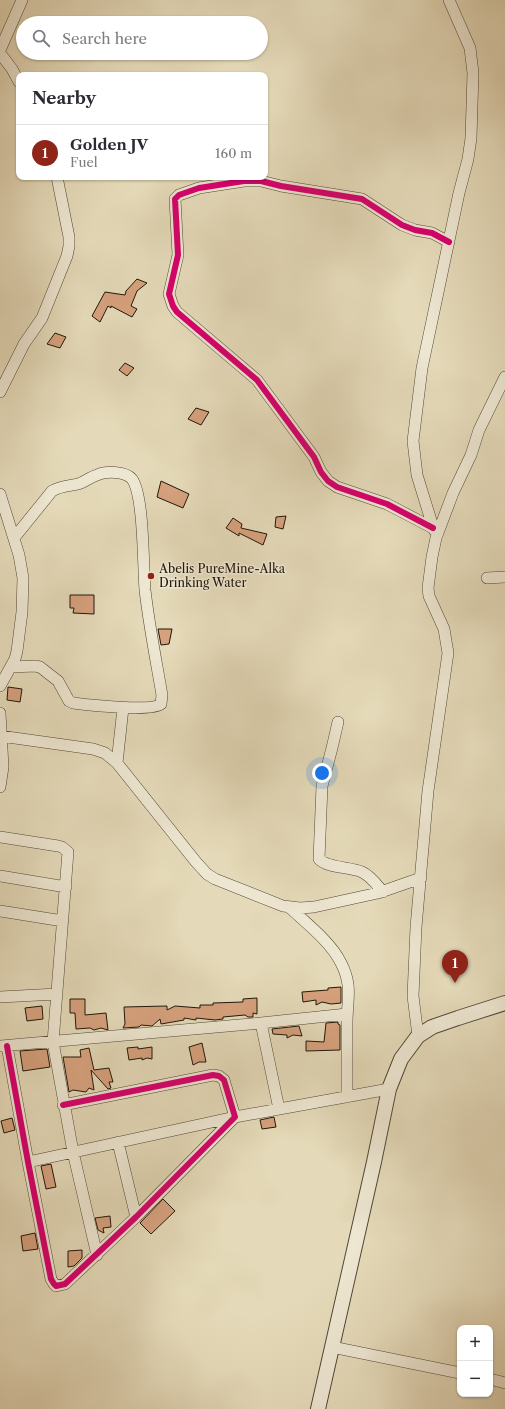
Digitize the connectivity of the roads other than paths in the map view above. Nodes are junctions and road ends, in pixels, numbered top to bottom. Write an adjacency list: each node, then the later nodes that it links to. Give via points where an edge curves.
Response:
1 (22, 0): 3 (street)
2 (449, 0): 7 (street, via 473,61 470,148)
3 (0, 50)
4 (0, 54): 5 (street)
5 (16, 76)
6 (58, 180): 9 (street, via 69,237 67,256 42,318 24,344)
7 (449, 242): 11 (street, via 422,368 413,441 417,475); 11 (street, via 432,233 402,225 362,198 262,181 199,188 175,199 179,248 169,294 177,312 257,380 314,457 328,481 337,487 394,507)
8 (505, 377): 11 (street)
9 (0, 392)
10 (0, 494): 12 (street)
11 (434, 533): 25 (street, via 428,588 444,629 448,653 428,791)
12 (14, 538): 15 (street, via 20,555 23,578 17,651); 17 (street, via 56,488 83,482 103,473 127,475 133,482 138,495 145,590 162,704 156,707)
13 (505, 577): 14 (street)
14 (487, 578)
15 (11, 667): 16 (street); 17 (street, via 40,668 58,681 69,701 74,703)
16 (0, 686)
17 (123, 708): 21 (street)
18 (0, 713): 20 (street)
19 (338, 722): 27 (street, via 322,786 319,859 325,864 363,873)
20 (1, 736): 21 (street, via 93,749 105,753); 22 (street, via 3,767)
21 (117, 763): 28 (street, via 207,874)
22 (0, 787)
23 (0, 837): 26 (street, via 58,846 66,850 69,856)
24 (0, 876): 26 (street)
25 (420, 878): 27 (street); 36 (street, via 413,982)
26 (66, 886): 30 (street)
27 (383, 892): 28 (street, via 314,906)
28 (289, 907): 34 (street, via 330,947 341,963 348,984)
29 (0, 911): 30 (street)
30 (63, 921): 31 (street)
31 (57, 994): 32 (street); 37 (street)
32 (0, 998)
33 (505, 1002): 36 (street, via 439,1025)
34 (347, 1014): 35 (street); 40 (street)
35 (261, 1023): 37 (street); 42 (street)
36 (418, 1036): 39 (street, via 401,1059)
37 (53, 1042): 38 (street); 41 (street)
38 (4, 1046): 46 (street)
39 (389, 1089): 40 (street); 49 (street)
40 (347, 1097): 42 (street)
41 (64, 1105): 43 (street, via 213,1075 224,1080); 45 (street)
42 (279, 1109): 43 (street)
43 (235, 1117): 44 (street); 47 (street)
44 (118, 1142): 45 (street); 47 (street)
45 (73, 1152): 46 (street); 48 (street)
46 (28, 1162): 48 (street, via 54,1284 65,1284)
47 (136, 1217): 48 (street)
48 (97, 1255)
49 (332, 1347): 50 (street); 53 (street)
50 (457, 1372)
51 (493, 1380): 52 (street)
52 (505, 1382)
53 (318, 1409)

